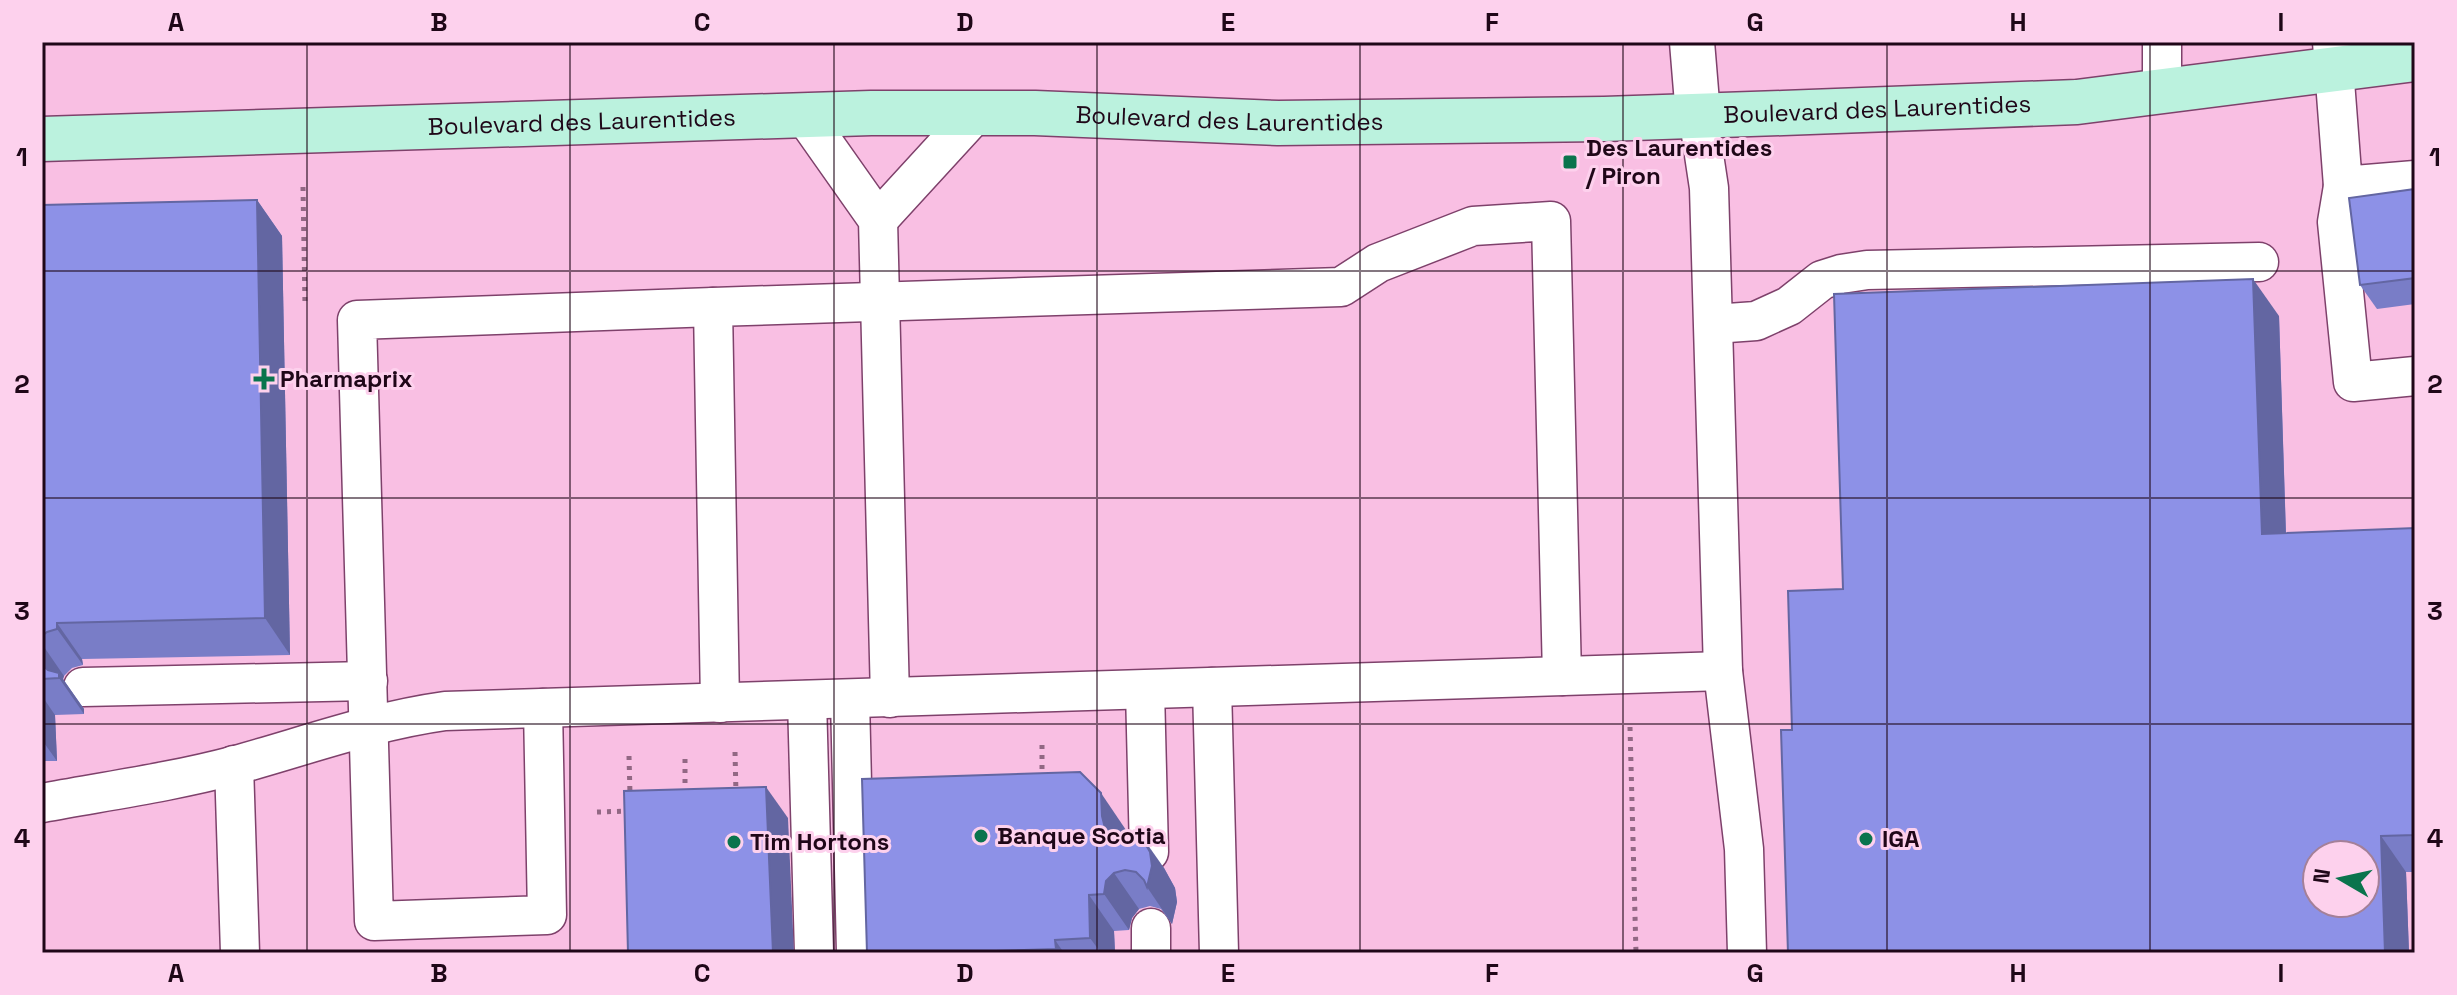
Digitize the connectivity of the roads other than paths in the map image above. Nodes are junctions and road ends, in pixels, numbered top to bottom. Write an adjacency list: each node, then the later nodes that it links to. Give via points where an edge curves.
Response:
1 (1692, 42): 8 (street)
2 (2162, 42): 5 (lane)
3 (2344, 55): 4 (main road, Boulevard des Laurentides); 5 (main road, Boulevard des Laurentides); 11 (lane)
4 (2415, 59)
5 (2162, 91): 8 (main road, Boulevard des Laurentides, via 2077,102)
6 (977, 112): 7 (main road, Boulevard des Laurentides); 8 (main road, Boulevard des Laurentides, via 1278,123); 12 (lane)
7 (804, 115): 9 (main road, Boulevard des Laurentides); 12 (lane)
8 (1698, 115): 16 (lane, via 1709,188)
9 (42, 139)
10 (2415, 180): 11 (lane)
11 (2343, 186): 17 (lane, via 2337,222 2353,382)
12 (878, 220): 14 (lane)
13 (2259, 262): 16 (lane, via 1867,270 1822,280 1765,318)
14 (880, 302): 15 (lane); 19 (lane, via 1341,287 1378,263 1473,226 1551,221); 24 (lane)
15 (713, 307): 20 (lane, via 357,320); 27 (lane)
16 (1714, 324): 18 (lane)
17 (2415, 376)
18 (1723, 671): 19 (lane); 37 (lane, via 1744,849)
19 (1562, 676): 22 (lane)
20 (368, 681): 21 (lane); 29 (lane)
21 (83, 687)
22 (1212, 687): 23 (lane); 36 (lane)
23 (1145, 690): 24 (lane); 32 (lane)
24 (890, 698): 25 (lane)
25 (850, 699): 26 (lane); 35 (lane)
26 (807, 700): 27 (lane); 34 (lane)
27 (720, 703): 28 (lane)
28 (543, 708): 29 (lane, via 445,711); 29 (lane, via 547,915 374,921)
29 (369, 726): 30 (lane)
30 (234, 765): 31 (lane); 33 (lane)
31 (42, 803)
32 (1149, 852)
33 (240, 953)
34 (814, 953)
35 (856, 953)
36 (1219, 953)
37 (1747, 953)

